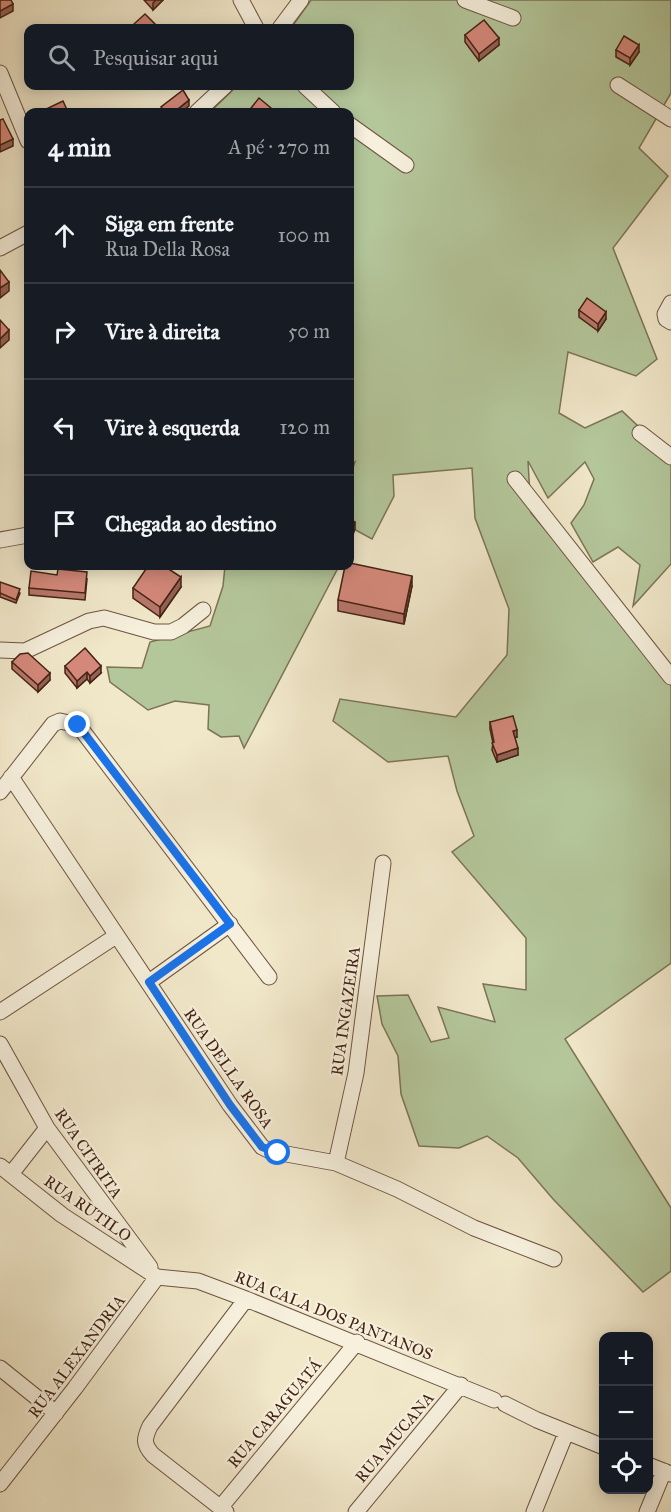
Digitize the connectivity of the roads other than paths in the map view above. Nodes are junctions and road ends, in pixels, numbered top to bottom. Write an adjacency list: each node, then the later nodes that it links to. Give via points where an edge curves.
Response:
1 (241, 0): 5 (street)
2 (301, 0): 6 (street)
3 (465, 0): 4 (street)
4 (513, 18)
5 (254, 24)
6 (283, 24)
7 (0, 73): 15 (street)
8 (618, 85): 13 (street)
9 (221, 90): 11 (street)
10 (309, 90): 12 (street)
11 (202, 108)
12 (329, 108)
13 (671, 119)
14 (354, 128): 16 (street)
15 (24, 131)
16 (406, 165)
17 (24, 235): 18 (street)
18 (0, 249)
19 (640, 433): 20 (street)
20 (671, 456)
21 (515, 479): 26 (street)
22 (24, 536): 23 (street)
23 (0, 540)
24 (203, 610): 25 (street, via 171,632 154,632 104,618 89,621 25,651)
25 (0, 650)
26 (671, 677)
27 (11, 777): 28 (street); 30 (street, via 53,724 60,721 78,725); 31 (street, RUA DELLA ROSA)
28 (0, 792)
29 (383, 863): 37 (street, RUA INGAZEIRA, via 356,1073)
30 (230, 924): 32 (street); 33 (street)
31 (116, 936): 33 (street, RUA DELLA ROSA); 34 (street)
32 (269, 977)
33 (149, 982): 37 (street, RUA DELLA ROSA, via 262,1147)
34 (0, 1012)
35 (0, 1044): 36 (street, RUA CITRITA)
36 (47, 1128): 38 (street); 40 (street, RUA CITRITA)
37 (336, 1163): 39 (street, RUA DELLA ROSA, via 474,1228)
38 (5, 1170): 40 (street, RUA RUTILO, via 62,1215)
39 (554, 1259)
40 (157, 1277): 41 (street, RUA CALA DOS PANTANOS, via 198,1281); 45 (street, RUA ALEXANDRIA)
41 (246, 1299): 42 (street, RUA CALA DOS PANTANOS); 51 (street, via 144,1437 145,1447 153,1455)
42 (357, 1342): 44 (street, RUA CALA DOS PANTANOS); 51 (street, RUA CARAGUATÁ)
43 (0, 1368): 45 (street)
44 (461, 1385): 46 (street, RUA CALA DOS PANTANOS); 52 (street, RUA MUCANA)
45 (56, 1413): 50 (street, RUA ALEXANDRIA)
46 (566, 1433): 47 (street, RUA CALA DOS PANTANOS); 53 (street)
47 (599, 1445)
48 (653, 1467): 49 (street)
49 (667, 1473): 54 (street)
50 (0, 1484)
51 (223, 1510)
52 (356, 1512)
53 (534, 1512)
54 (647, 1512)

